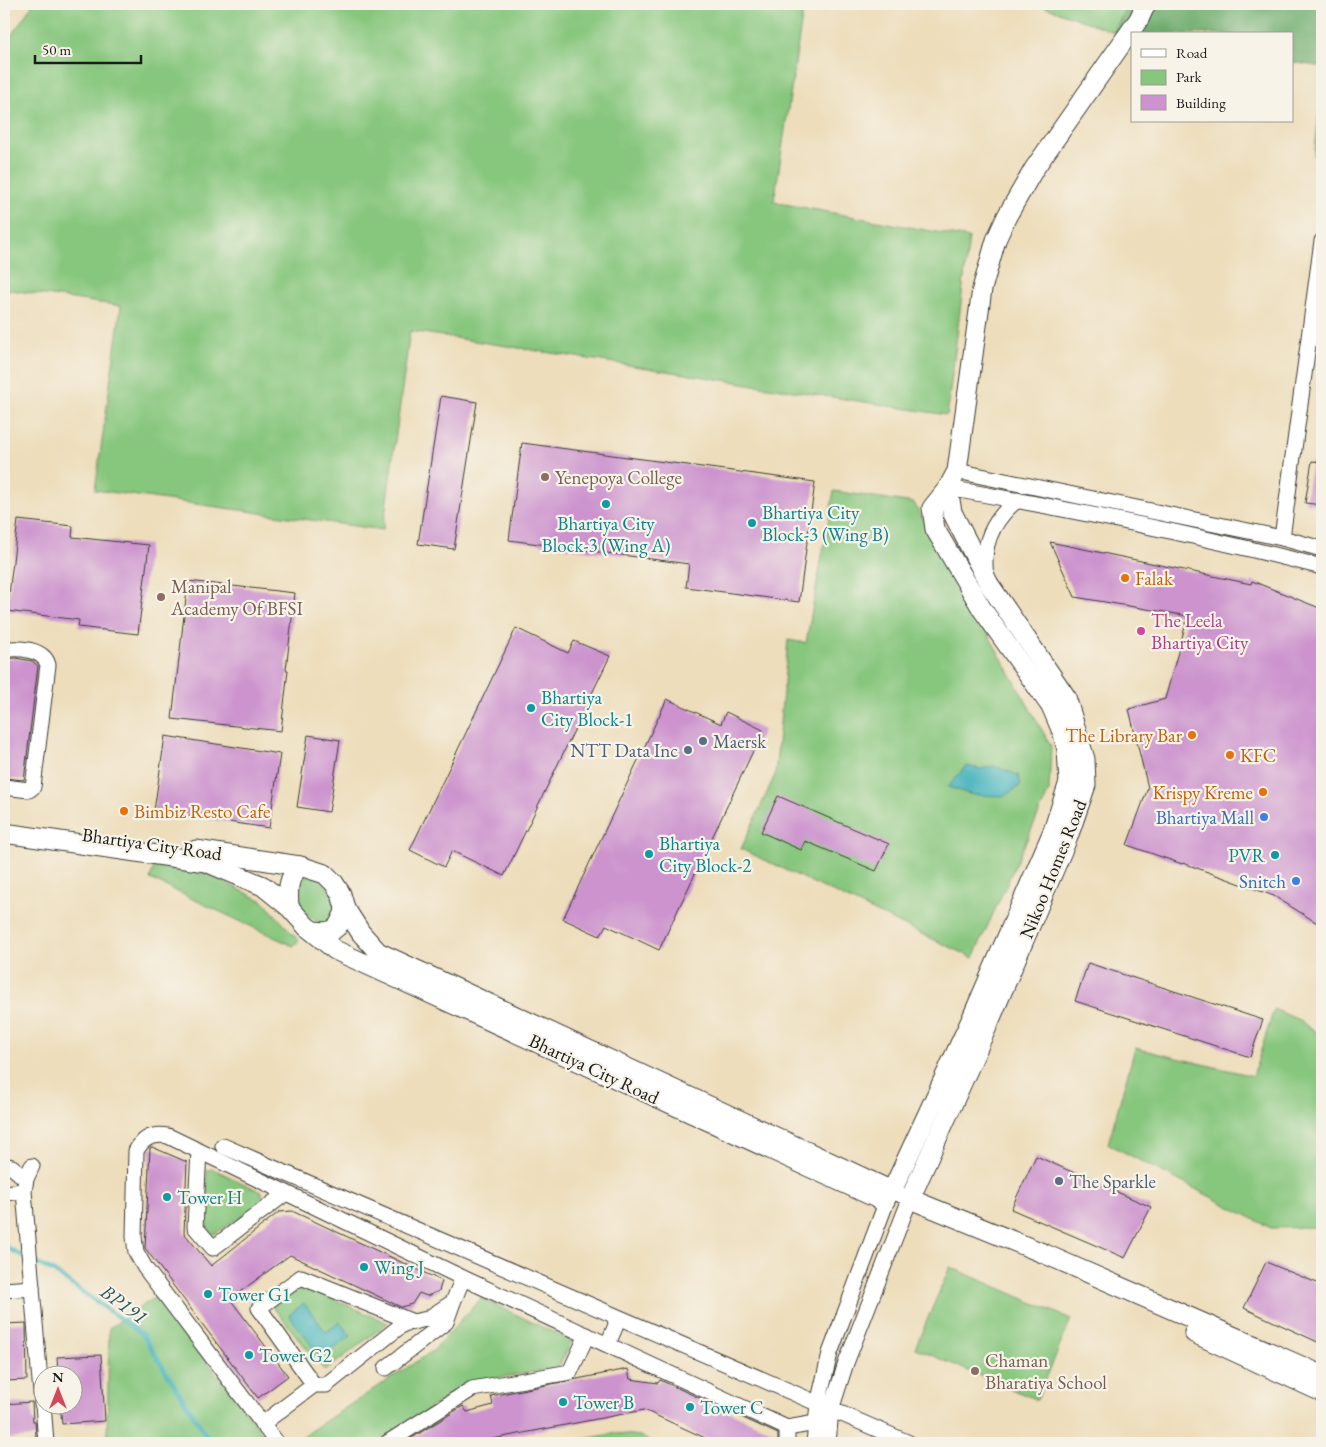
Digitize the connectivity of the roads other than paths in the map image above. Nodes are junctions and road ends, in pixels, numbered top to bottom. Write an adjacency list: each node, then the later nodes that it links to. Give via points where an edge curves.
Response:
1 (1146, 4): 3 (street, via 1139,19 1019,192 996,240 982,289)
2 (1322, 241): 8 (street)
3 (957, 471): 4 (street); 6 (street)
4 (948, 488): 5 (street); 11 (street, Nikoo Homes Road, via 952,512); 26 (street, Nikoo Homes Road, via 932,508 935,529 982,609 1052,708 1067,750 1069,782 1052,832 975,1011)
5 (1017, 500): 7 (street); 11 (street, via 999,518 988,538 984,558)
6 (1194, 520): 7 (street); 8 (street)
7 (1190, 536): 10 (street)
8 (1282, 538): 9 (street)
9 (1322, 549)
10 (1322, 567)
11 (987, 579): 27 (street, Nikoo Homes Road, via 1066,697 1085,758 1086,785 1068,837)
12 (4, 650): 13 (street, via 38,653 48,665 33,787 29,790)
13 (4, 787)
14 (4, 824): 16 (street, Bhartiya City Road, via 135,840)
15 (4, 834): 17 (street, Bhartiya City Road, via 206,862 263,886)
16 (300, 866): 17 (street, via 288,883); 18 (street, Bhartiya City Road, via 324,874 334,883)
17 (289, 907): 19 (street, Bhartiya City Road)
18 (345, 908): 19 (street, via 342,920 333,930 320,932); 26 (street, Bhartiya City Road, via 361,934 378,952)
19 (307, 927): 26 (street, Bhartiya City Road, via 335,950)
20 (223, 1146): 32 (street)
21 (199, 1151): 25 (street); 25 (street, via 195,1227 213,1248); 43 (street, via 161,1135 148,1138 139,1146 136,1151 135,1245 140,1261)
22 (4, 1166): 23 (street, via 12,1167)
23 (28, 1179): 24 (street); 29 (street)
24 (4, 1193)
25 (286, 1193): 28 (street)
26 (889, 1197): 27 (street); 40 (street, via 830,1354)
27 (908, 1205): 37 (street, via 1045,1254); 39 (street); 40 (street, via 846,1363)
28 (463, 1278): 31 (street); 34 (street)
29 (32, 1288): 30 (street); 35 (street)
30 (4, 1290)
31 (453, 1302): 33 (street, via 427,1319); 36 (street, via 446,1322)
32 (616, 1317): 34 (street, via 603,1321); 40 (street)
33 (413, 1322): 38 (street, via 403,1324 326,1385); 38 (street, via 302,1277 259,1308)
34 (597, 1339): 44 (street); 47 (street, via 570,1372 472,1389)
35 (39, 1364)
36 (386, 1368)
37 (1322, 1375)
38 (314, 1385): 43 (street)
39 (1322, 1389)
40 (824, 1407): 42 (street); 50 (street); 51 (street)
41 (43, 1414): 45 (street)
42 (816, 1423): 44 (street); 49 (street)
43 (262, 1424): 46 (street)
44 (787, 1428): 48 (street)
45 (46, 1443)
46 (277, 1443)
47 (387, 1443)
48 (787, 1443)
49 (814, 1443)
50 (828, 1443)
51 (909, 1443)

